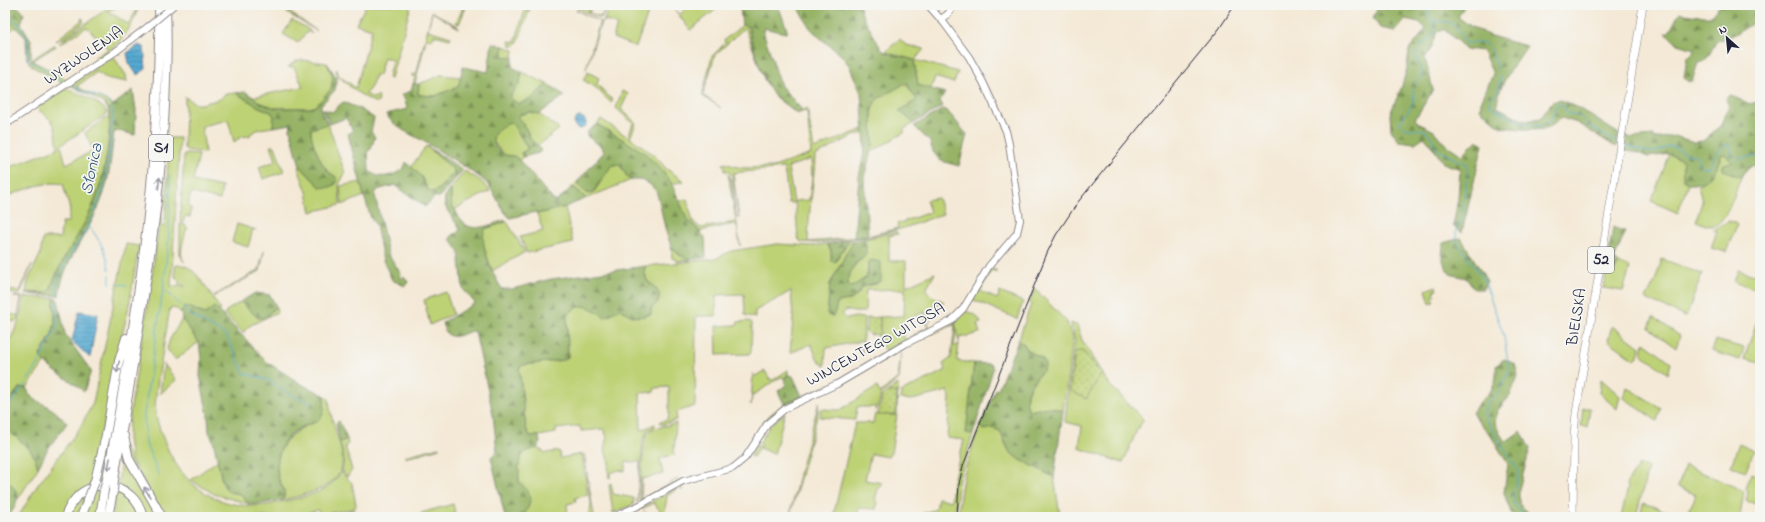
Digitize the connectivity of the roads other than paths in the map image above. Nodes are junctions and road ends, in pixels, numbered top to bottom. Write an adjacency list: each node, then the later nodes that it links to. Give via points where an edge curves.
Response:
1 (159, 5): 9 (highway, S1, via 160,37 154,155 145,245)
2 (166, 5): 10 (highway, S1, one-way to 2, via 152,246 160,168 167,37)
3 (174, 5): 8 (street, WYZWOLENIA, bridge, via 115,52)
4 (928, 5): 7 (street, WINCENTEGO WITOSA)
5 (954, 5): 7 (street)
6 (1643, 5): 20 (main road, BIELSKA / 52, via 1576,413)
7 (941, 19): 19 (street, WINCENTEGO WITOSA, via 969,57 1008,138 1020,225 1014,237 986,270 958,315 948,323 837,384 782,410 768,423 745,458 736,466 683,480 640,505)
8 (5, 125)
9 (134, 316): 11 (highway, S1, one-way to 11); 14 (highway, one-way to 14, bridge, via 119,361 95,480)
10 (124, 423): 11 (highway, S1); 18 (highway, one-way to 10, via 129,459 124,438)
11 (110, 479): 12 (highway, S1, bridge)
12 (109, 490): 15 (highway, S1); 16 (highway, S1)
13 (65, 517): 17 (highway, via 72,502 80,494 98,485 108,485 123,489 135,498)
14 (81, 517)
15 (100, 517)
16 (108, 517)
17 (143, 517)
18 (162, 517)
19 (613, 517)
20 (1572, 517)

